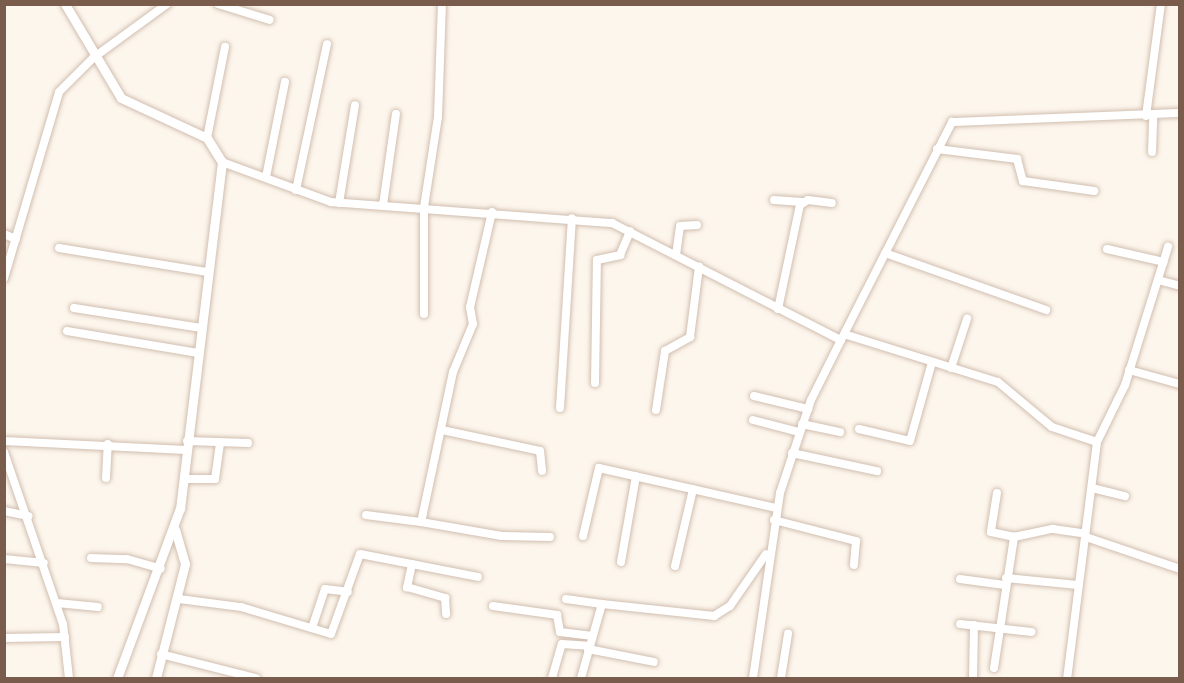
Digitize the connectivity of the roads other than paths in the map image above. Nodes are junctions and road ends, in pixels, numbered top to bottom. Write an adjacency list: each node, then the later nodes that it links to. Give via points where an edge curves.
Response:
1 (65, 4): 9 (street)
2 (167, 4): 9 (street)
3 (218, 4): 6 (street)
4 (442, 4): 27 (street, via 438,117)
5 (1161, 4): 14 (street)
6 (270, 20)
7 (327, 44): 20 (street)
8 (225, 47): 15 (street)
9 (93, 58): 15 (street, via 127,102); 33 (street, via 59,92)
10 (285, 82): 19 (street)
11 (356, 105): 24 (street)
12 (1179, 112): 14 (street)
13 (396, 114): 26 (street)
14 (1149, 116): 16 (street, via 960,118 948,126); 17 (street)
15 (207, 138): 18 (street)
16 (937, 149): 21 (street, via 1017,159 1025,182); 37 (street)
17 (1152, 152)
18 (222, 162): 19 (street); 41 (street)
19 (266, 177): 20 (street)
20 (296, 190): 24 (street)
21 (1095, 190)
22 (774, 200): 23 (street)
23 (802, 202): 25 (street); 46 (street)
24 (339, 203): 26 (street)
25 (832, 203)
26 (383, 205): 27 (street)
27 (424, 207): 28 (street); 48 (street)
28 (492, 212): 29 (street); 66 (street, via 470,307 473,324 453,372)
29 (572, 218): 31 (street); 60 (street)
30 (697, 225): 38 (street, via 680,226)
31 (630, 231): 38 (street); 57 (street, via 620,255 597,260)
32 (4, 234): 33 (street)
33 (16, 239): 42 (street)
34 (1168, 247): 39 (street)
35 (59, 248): 41 (street)
36 (1107, 249): 39 (street)
37 (885, 254): 47 (street); 52 (street)
38 (676, 255): 40 (street)
39 (1164, 262): 43 (street)
40 (699, 267): 46 (street); 61 (street, via 690,337 665,351)
41 (208, 272): 50 (street)
42 (4, 278)
43 (1158, 280): 44 (street); 56 (street)
44 (1179, 286)
45 (74, 308): 50 (street)
46 (778, 309): 52 (street)
47 (1046, 310)
48 (424, 314)
49 (968, 319): 55 (street)
50 (201, 328): 53 (street)
51 (67, 331): 53 (street)
52 (844, 337): 54 (street); 62 (street)
53 (198, 353): 73 (street)
54 (932, 362): 55 (street); 65 (street, via 910,441)
55 (951, 368): 69 (street, via 1004,385 1052,428)
56 (1129, 370): 58 (street); 69 (street)
57 (595, 383)
58 (1179, 384)
59 (754, 396): 62 (street)
60 (560, 408)
61 (657, 410)
62 (808, 410): 64 (street)
63 (753, 420): 64 (street)
64 (801, 428): 67 (street); 75 (street)
65 (859, 429)
66 (442, 430): 76 (street, via 540,451); 90 (street)
67 (840, 432)
68 (4, 441): 72 (street)
69 (1097, 442): 81 (street)
70 (220, 443): 71 (street); 73 (street); 80 (street, via 215,479)
71 (248, 443)
72 (108, 444): 73 (street); 79 (street)
73 (187, 446): 80 (street)
74 (4, 452): 88 (street)
75 (792, 453): 77 (street); 85 (street)
76 (542, 471)
77 (876, 471)
78 (636, 476): 82 (street); 94 (street, via 597,469); 99 (street)
79 (106, 478)
80 (184, 479): 91 (street)
81 (1092, 488): 84 (street); 92 (street)
82 (693, 489): 85 (street); 103 (street)
83 (997, 493): 95 (street, via 991,532)
84 (1125, 496)
85 (776, 508): 89 (street)
86 (4, 511): 88 (street)
87 (366, 515): 90 (street)
88 (28, 516): 100 (street)
89 (774, 520): 96 (street); 102 (street, via 856,541)
90 (421, 522): 93 (street, via 502,536)
91 (175, 529): 104 (street); 111 (street, via 185,552)
92 (1084, 535): 95 (street, via 1050,530); 105 (street); 109 (street)
93 (550, 537)
94 (583, 537)
95 (1014, 537): 108 (street)
96 (768, 551): 114 (street, via 730,606 714,616); 137 (street)
97 (92, 558): 104 (street, via 127,559)
98 (4, 559): 100 (street)
99 (621, 562)
100 (44, 563): 113 (street)
101 (412, 564): 106 (street); 110 (street, via 360,554); 117 (street, via 406,585 445,598)
102 (854, 565)
103 (675, 566)
104 (161, 569): 132 (street)
105 (1179, 569)
106 (478, 577)
107 (960, 579): 108 (street)
108 (1005, 581): 109 (street); 120 (street)
109 (1078, 585): 140 (street)
110 (348, 592): 121 (street, via 325,589); 121 (street, via 333,633)
111 (179, 599): 121 (street, via 241,607); 128 (street)
112 (566, 599): 114 (street)
113 (57, 603): 116 (street); 125 (street)
114 (602, 603): 124 (street)
115 (493, 606): 124 (street, via 556,615 560,632)
116 (98, 607)
117 (446, 614)
118 (960, 624): 119 (street)
119 (974, 625): 120 (street); 139 (street)
120 (998, 627): 122 (street); 130 (street)
121 (312, 628)
122 (1032, 632)
123 (788, 634): 138 (street)
124 (591, 636): 127 (street)
125 (65, 637): 126 (street); 131 (street)
126 (4, 638)
127 (588, 648): 129 (street); 135 (street, via 562,644); 136 (street)
128 (161, 654): 133 (street); 134 (street)
129 (654, 662)
130 (994, 668)
131 (69, 678)
132 (117, 678)
133 (156, 678)
134 (251, 678)
135 (552, 678)
136 (581, 678)
137 (753, 678)
138 (781, 678)
139 (973, 678)
140 (1067, 678)

